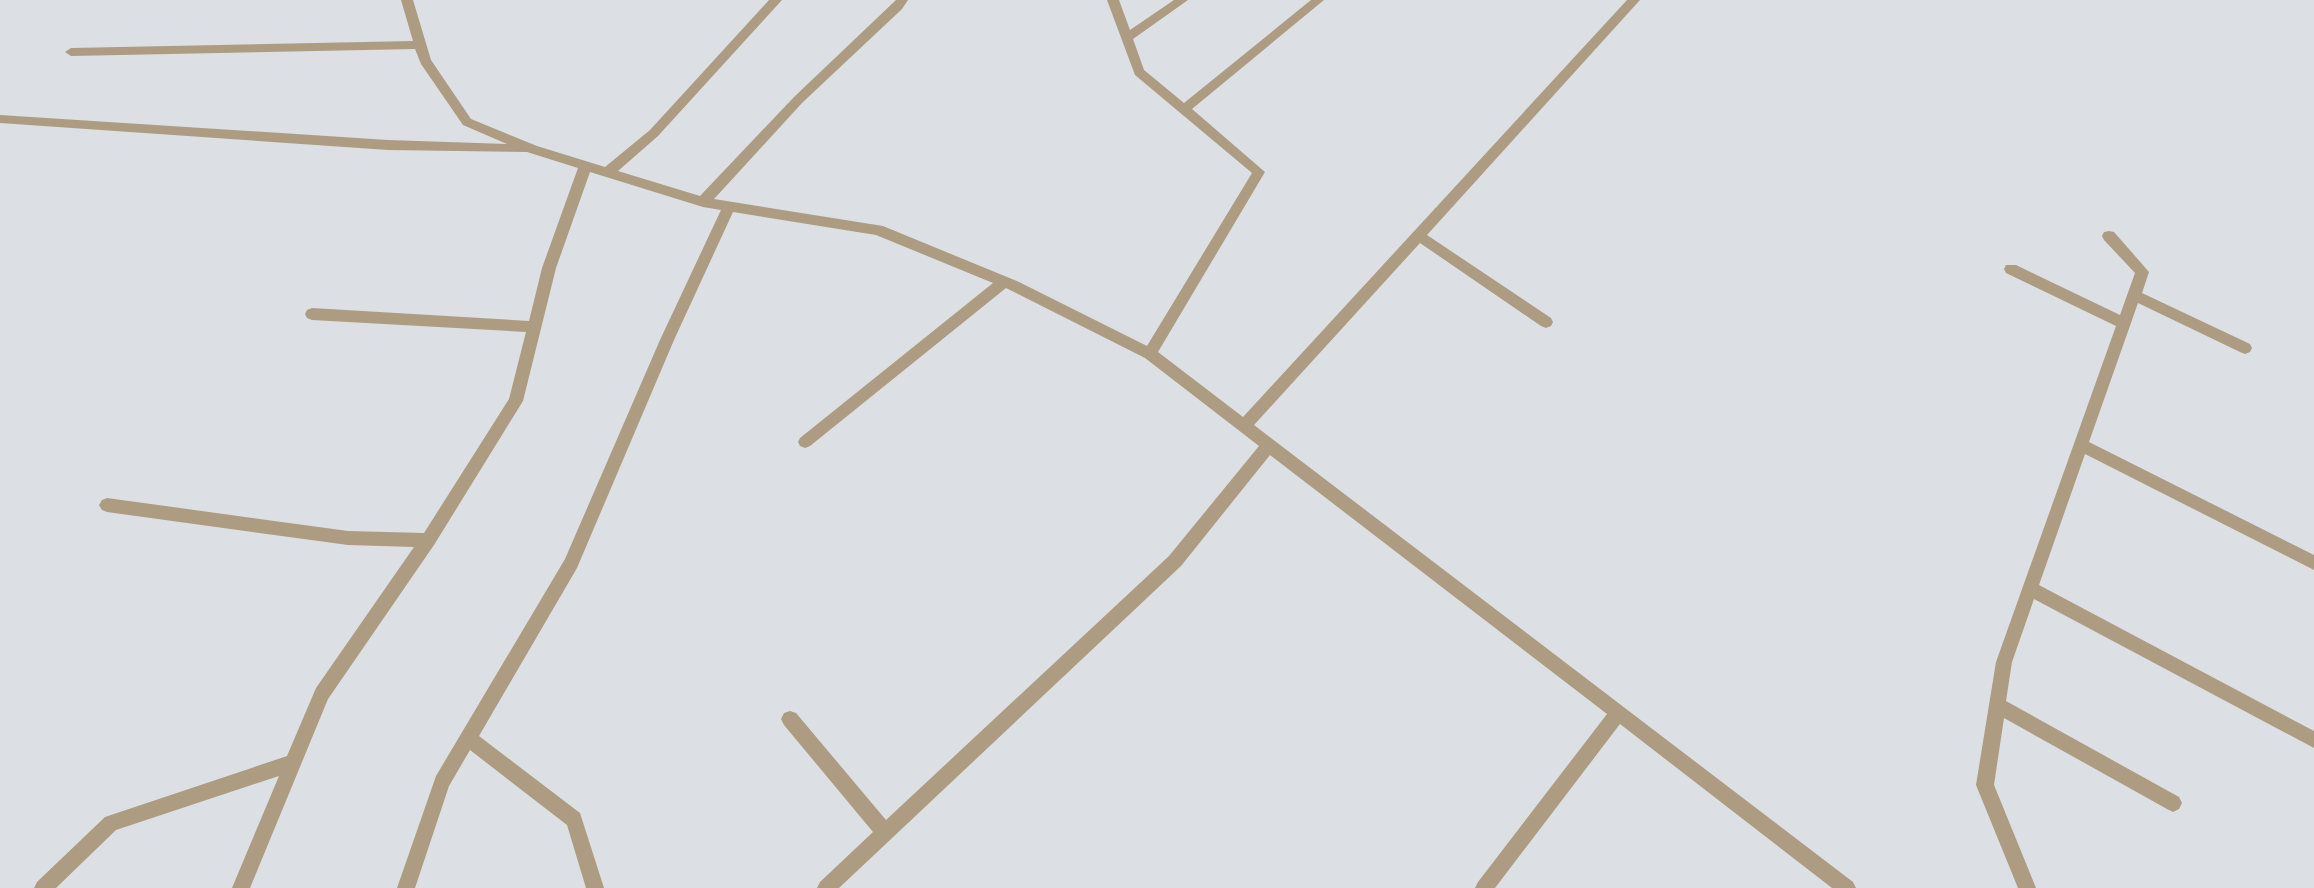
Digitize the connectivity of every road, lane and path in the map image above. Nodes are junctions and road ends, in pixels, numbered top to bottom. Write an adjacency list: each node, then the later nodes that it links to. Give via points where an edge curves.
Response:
1 (407, 0): 9 (street)
2 (776, 0): 15 (street, via 654,134)
3 (902, 0): 16 (street, via 798,100)
4 (1113, 0): 8 (street)
5 (1182, 0): 8 (street)
6 (1318, 0): 11 (street)
7 (1634, 0): 18 (street)
8 (1127, 38): 11 (street, via 1139,72)
9 (421, 45): 10 (street); 13 (street, via 426,61 467,122)
10 (71, 52)
11 (1184, 109): 28 (street, via 1259,172)
12 (0, 118): 13 (street, via 388,145)
13 (532, 149): 14 (street)
14 (585, 166): 15 (street); 26 (street, via 549,268)
15 (608, 172): 16 (street)
16 (703, 202): 17 (street)
17 (729, 206): 21 (street, via 878,230); 40 (street, via 571,563)
18 (1418, 235): 24 (street); 29 (street)
19 (2109, 236): 22 (street, via 2142,272)
20 (2011, 269): 25 (street)
21 (1004, 282): 28 (street); 30 (street)
22 (2134, 295): 25 (street); 27 (street)
23 (312, 314): 26 (street)
24 (1546, 322)
25 (2123, 324): 32 (street)
26 (534, 327): 34 (street, via 516,401)
27 (2245, 348)
28 (1150, 354): 29 (street)
29 (1244, 426): 31 (street)
30 (804, 442)
31 (1269, 445): 38 (street); 44 (street, via 1175,560)
32 (2080, 445): 35 (street); 36 (street)
33 (107, 505): 34 (street, via 348,538)
34 (428, 540): 42 (street, via 322,694)
35 (2314, 563)
36 (2030, 588): 37 (street, via 2004,662); 41 (street)
37 (1997, 705): 43 (street); 52 (street, via 1985,785)
38 (1618, 713): 50 (street); 51 (street)
39 (790, 720): 44 (street)
40 (468, 738): 47 (street, via 442,782); 48 (street, via 574,819)
41 (2314, 740)
42 (293, 763): 45 (street, via 110,823); 46 (street)
43 (2173, 803)
44 (885, 832): 49 (street)
45 (43, 888)
46 (241, 888)
47 (406, 888)
48 (595, 888)
49 (826, 888)
50 (1484, 888)
51 (1848, 888)
52 (2027, 888)

